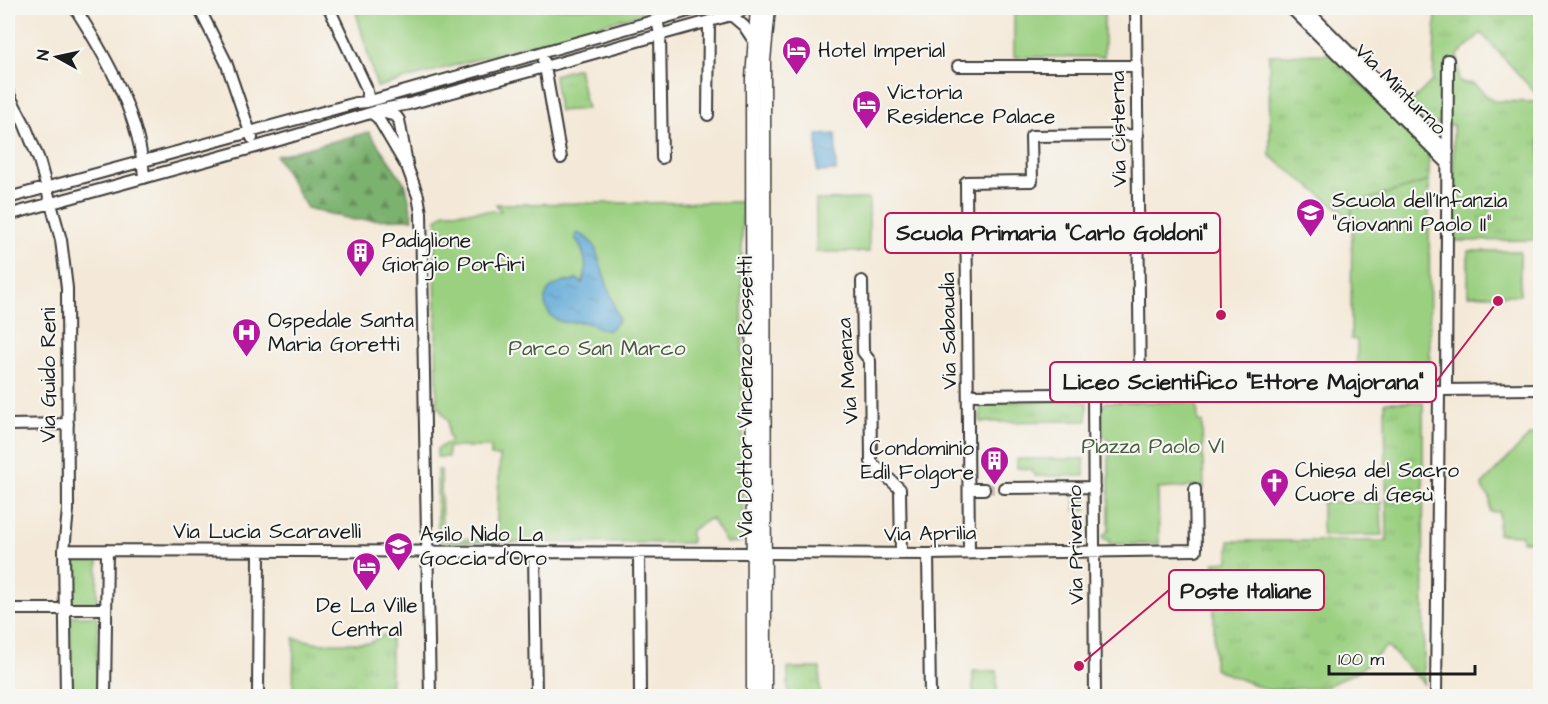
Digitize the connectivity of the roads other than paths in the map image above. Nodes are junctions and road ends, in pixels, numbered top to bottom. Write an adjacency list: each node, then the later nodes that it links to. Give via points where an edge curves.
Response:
1 (75, 8): 30 (street, via 113,76)
2 (200, 8): 24 (street, via 226,62)
3 (329, 8): 21 (street)
4 (699, 8): 11 (street)
5 (747, 8): 10 (street)
6 (757, 8): 14 (street, Via Dottor Vincenzo Rossetti)
7 (769, 8): 57 (street, Via Dottor Vincenzo Rossetti, via 764,61)
8 (1136, 8): 18 (street, Via Cisterna)
9 (1291, 8): 29 (street, Via Minturno)
10 (731, 15): 12 (street); 14 (street)
11 (657, 19): 13 (street); 15 (street)
12 (709, 21): 13 (street); 23 (street)
13 (660, 35): 19 (street); 28 (street)
14 (754, 41): 57 (street, Via Dottor Vincenzo Rossetti)
15 (541, 53): 19 (street); 21 (street)
16 (1448, 60): 29 (street)
17 (958, 66): 18 (street)
18 (1137, 66): 25 (street, Via Cisterna)
19 (546, 67): 22 (street); 27 (street)
20 (8, 93): 33 (street, Via Guido Reni, via 33,142)
21 (369, 101): 22 (street, via 365,108); 24 (street)
22 (375, 112): 26 (street); 31 (street); 31 (street, via 399,120)
23 (708, 115)
24 (249, 132): 26 (street); 30 (street)
25 (1138, 135): 41 (street, Via Cisterna); 42 (street, Via Sabaudia, via 1031,136 1032,181 966,182)
26 (256, 147): 32 (street)
27 (561, 158)
28 (662, 158)
29 (1447, 158): 39 (street)
30 (143, 161): 32 (street); 33 (street)
31 (408, 169): 53 (street, via 418,196 422,225)
32 (144, 178): 35 (street)
33 (48, 187): 34 (street); 35 (street, Via Guido Reni)
34 (8, 198)
35 (52, 202): 36 (street); 43 (street, Via Guido Reni, via 67,288)
36 (8, 215)
37 (862, 281): 59 (street, Via Maenza, via 863,352 870,361 871,462 900,489)
38 (1540, 389): 39 (street)
39 (1442, 391): 41 (street); 74 (street)
40 (1093, 393): 41 (street); 42 (street); 45 (street, Via Priverno)
41 (1140, 393)
42 (968, 395): 47 (street, Via Sabaudia)
43 (68, 424): 44 (street); 50 (street, Via Guido Reni)
44 (8, 425)
45 (1094, 487): 46 (street); 54 (street, Via Priverno)
46 (1004, 488)
47 (969, 489): 48 (street); 58 (street, Via Sabaudia)
48 (984, 489)
49 (1195, 489): 54 (street, via 1196,550)
50 (64, 550): 51 (street, Via Lucia Scaravelli); 62 (street, Via Guido Reni)
51 (107, 550): 52 (street, Via Lucia Scaravelli); 63 (street)
52 (259, 551): 53 (street, Via Lucia Scaravelli); 66 (street)
53 (428, 551): 55 (street, Via Aprilia); 67 (street)
54 (1095, 551): 58 (street, Via Aprilia); 73 (street, Via Priverno)
55 (534, 552): 56 (street, Via Aprilia); 68 (street)
56 (639, 553): 57 (street, Via Aprilia); 69 (street)
57 (758, 553): 59 (street, Via Aprilia); 70 (street); 71 (street)
58 (969, 553): 60 (street, Via Aprilia)
59 (900, 554): 60 (street, Via Aprilia)
60 (928, 554): 72 (street)
61 (8, 609): 62 (street)
62 (64, 609): 63 (street); 64 (street, Via Guido Reni)
63 (106, 609): 65 (street)
64 (66, 696)
65 (105, 696)
66 (258, 696)
67 (430, 696)
68 (536, 696)
69 (640, 696)
70 (753, 696)
71 (765, 696)
72 (930, 696)
73 (1095, 696)
74 (1436, 696)

